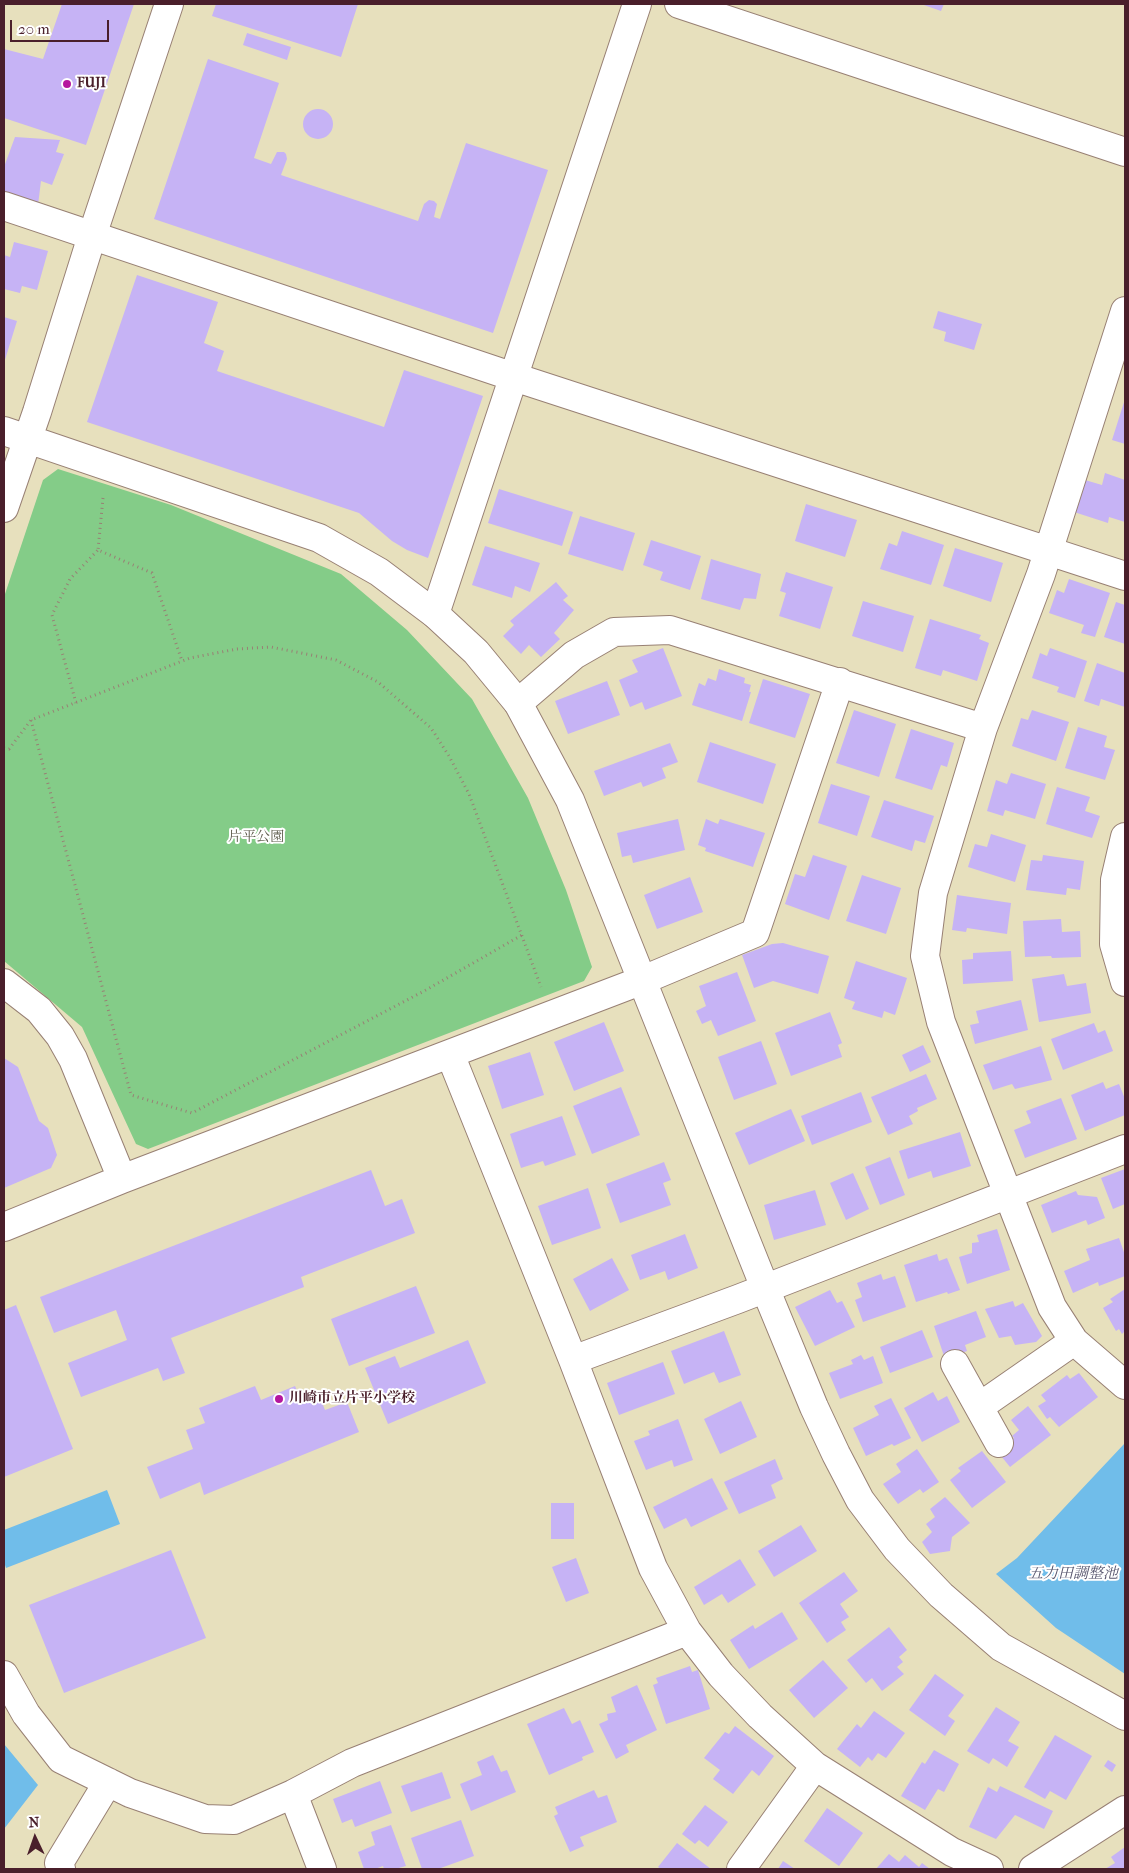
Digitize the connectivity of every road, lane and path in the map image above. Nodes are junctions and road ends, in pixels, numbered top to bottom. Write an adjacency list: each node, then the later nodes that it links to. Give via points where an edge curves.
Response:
1 (169, 4): 6 (street)
2 (637, 4): 9 (street)
3 (679, 4): 4 (street)
4 (1125, 152)
5 (4, 206): 6 (street)
6 (92, 236): 9 (street); 10 (street)
7 (1125, 312): 8 (street)
8 (1116, 372): 13 (street)
9 (514, 376): 13 (street); 16 (street)
10 (16, 435): 12 (street); 16 (street, via 318,538 379,572)
11 (104, 493): 14 (path)
12 (4, 508)
13 (1048, 549): 15 (street); 22 (street)
14 (98, 550): 17 (path, via 152,572); 19 (path, via 70,579 52,615)
15 (1125, 576)
16 (435, 614): 20 (street, via 476,652)
17 (182, 662): 19 (path); 25 (path, via 237,649 271,647 336,660 378,682 431,728 450,756 469,794)
18 (840, 682): 20 (street, via 670,630 614,632 574,655); 22 (street); 26 (street, via 755,934)
19 (76, 703): 21 (path)
20 (518, 703): 26 (street, via 570,800)
21 (31, 720): 23 (path, via 9,749); 25 (path, via 131,1095 192,1113 426,990)
22 (983, 728): 33 (street, via 933,894 925,956 941,1022)
23 (4, 748)
24 (1125, 837): 27 (street, via 1115,880 1114,944)
25 (522, 935): 29 (path)
26 (643, 980): 29 (street); 35 (street)
27 (1125, 982)
28 (4, 983): 32 (street, via 39,1010 60,1036 73,1058)
29 (552, 1015): 30 (street)
30 (450, 1054): 32 (street); 37 (street)
31 (1125, 1150): 33 (street)
32 (122, 1179): 34 (street)
33 (1008, 1194): 35 (street); 36 (street, via 1052,1307)
34 (4, 1227)
35 (765, 1288): 37 (street); 44 (street, via 836,1454 860,1500 897,1549 941,1595 1001,1647)
36 (1074, 1341): 39 (street); 40 (street)
37 (573, 1360): 42 (street, via 653,1568)
38 (955, 1364): 40 (street)
39 (1125, 1385)
40 (979, 1407): 41 (street)
41 (999, 1442)
42 (687, 1631): 45 (street, via 721,1675); 47 (street, via 352,1763)
43 (4, 1675): 46 (street, via 26,1714 61,1759)
44 (1125, 1716)
45 (815, 1766): 51 (street); 52 (street, via 952,1852)
46 (108, 1782): 47 (street, via 130,1793 205,1818 234,1820); 49 (street, via 59,1863)
47 (294, 1794): 50 (street)
48 (1125, 1810): 53 (street)
49 (61, 1869)
50 (322, 1869)
51 (741, 1869)
52 (989, 1869)
53 (1033, 1869)

